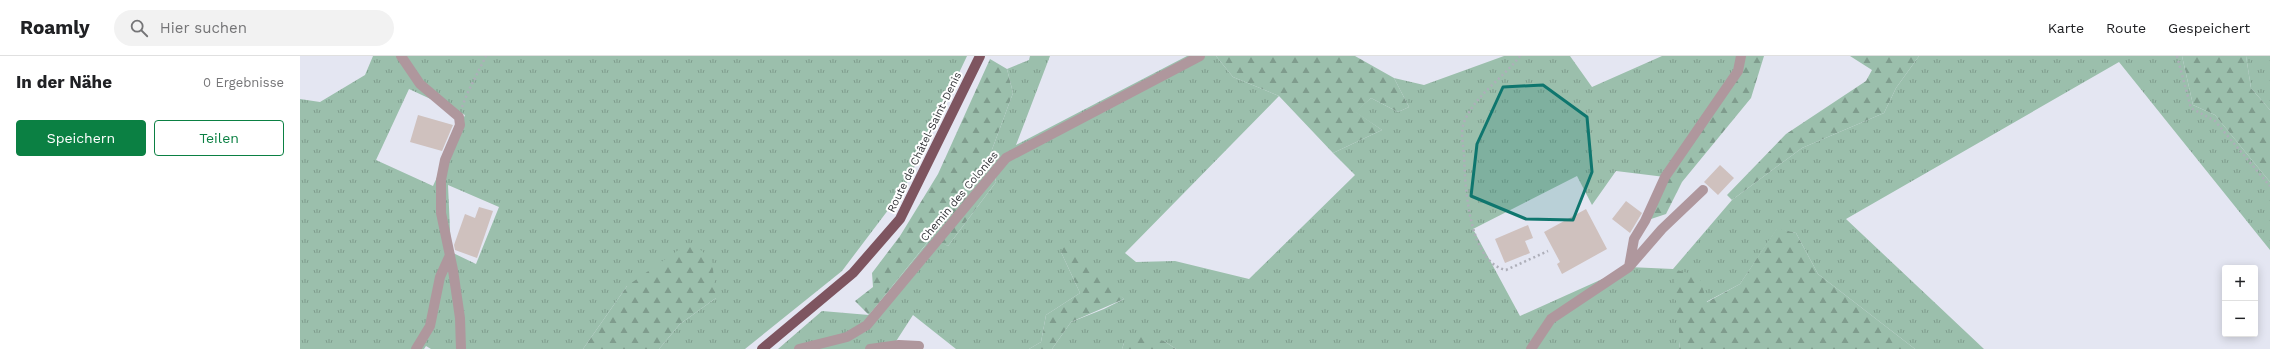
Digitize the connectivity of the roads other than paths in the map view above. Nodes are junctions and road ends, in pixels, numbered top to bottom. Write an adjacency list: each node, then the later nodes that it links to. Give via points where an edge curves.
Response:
1 (400, 56): 6 (street, via 420,84 459,117 460,125 445,160 441,180 441,213)
2 (980, 56): 11 (main road, Route de Châtel-Saint-Denis, via 900,219 853,273)
3 (1200, 56): 12 (street, Chemin des Colonies, via 1006,158 867,325 847,337)
4 (1741, 56): 7 (street, via 1738,71 1665,178 1634,239)
5 (1702, 190): 7 (street, via 1662,229)
6 (450, 255): 9 (street, via 440,277 430,326); 10 (street, via 460,318)
7 (1629, 267): 14 (street, via 1550,319)
8 (919, 346): 13 (street, via 899,345)
9 (416, 349)
10 (461, 349)
11 (762, 349)
12 (799, 349)
13 (870, 349)
14 (1531, 349)

